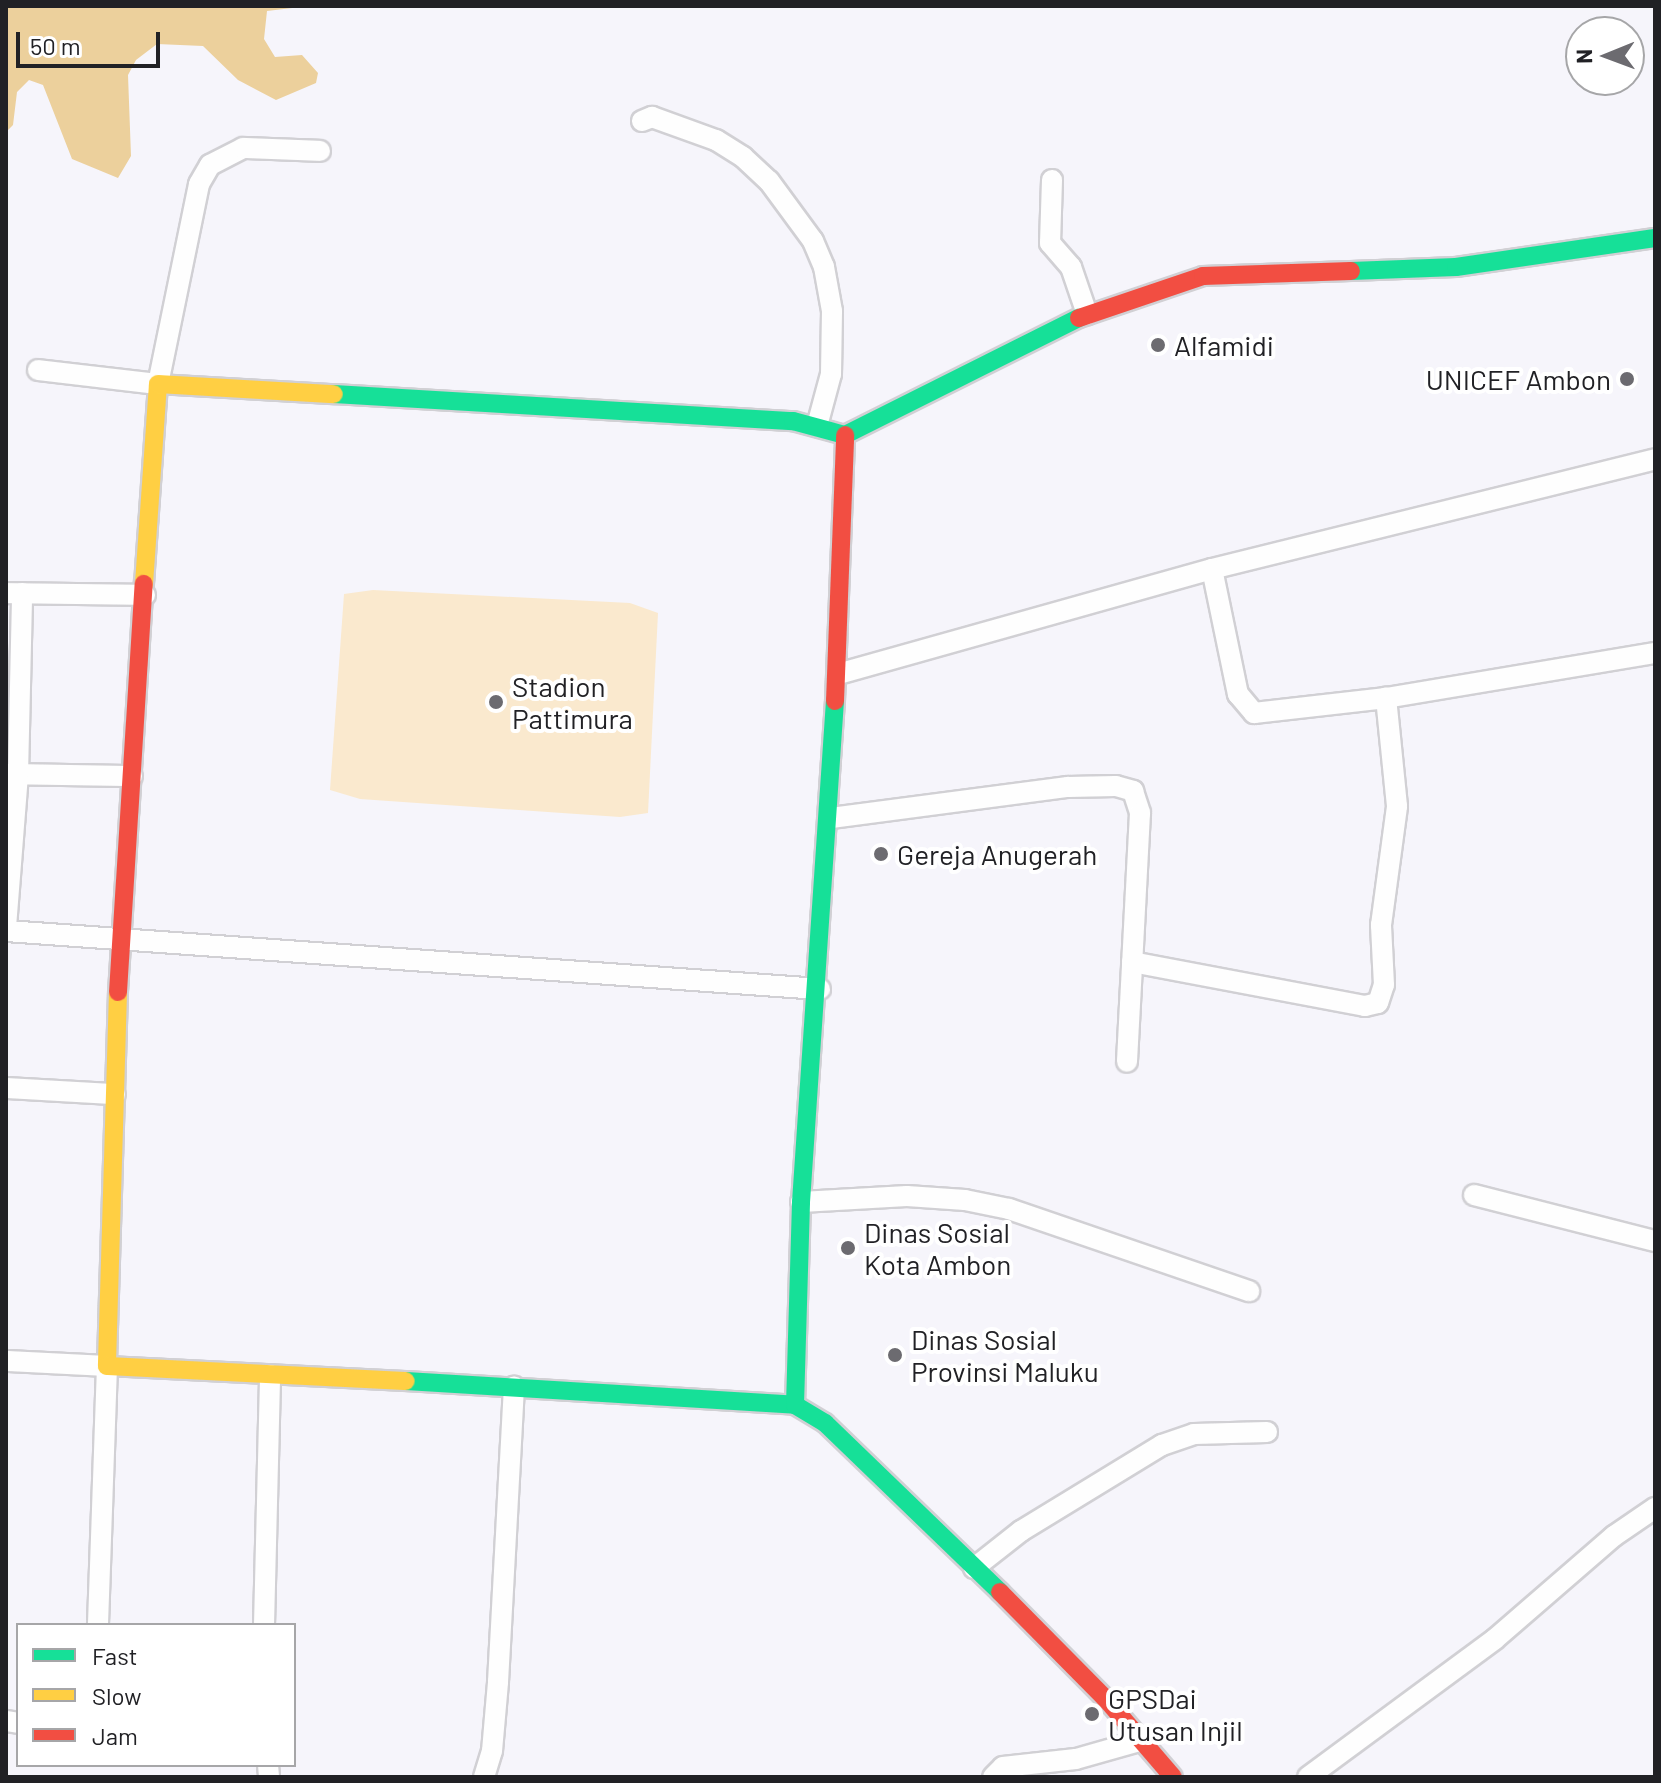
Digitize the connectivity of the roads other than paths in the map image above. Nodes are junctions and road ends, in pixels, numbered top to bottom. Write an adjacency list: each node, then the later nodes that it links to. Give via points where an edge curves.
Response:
1 (642, 121): 8 (street, via 652,117 716,140 743,157 769,181 813,241 832,311 831,374)
2 (320, 151): 7 (street, via 243,148 210,165 199,184)
3 (1052, 180): 5 (street, via 1050,243 1071,267)
4 (1655, 238): 5 (street, via 1456,267 1203,276)
5 (1087, 314): 9 (street)
6 (38, 370): 7 (street)
7 (158, 384): 8 (street); 13 (street)
8 (817, 426): 9 (street)
9 (845, 435): 15 (street)
10 (1655, 459): 11 (street)
11 (1212, 569): 15 (street); 16 (street, via 1238,694 1248,710 1260,714)
12 (14, 593): 13 (street); 17 (street)
13 (145, 595): 18 (street)
14 (1655, 653): 16 (street)
15 (838, 674): 19 (street)
16 (1386, 698): 22 (street, via 1397,806 1381,925 1384,985 1378,1003 1365,1006)
17 (12, 774): 18 (street); 20 (street)
18 (132, 776): 21 (street)
19 (831, 818): 22 (street, via 1068,787 1127,787 1139,799 1140,813); 23 (street)
20 (6, 929): 21 (street)
21 (120, 940): 23 (street); 26 (street)
22 (1132, 962): 24 (street)
23 (820, 989): 28 (street)
24 (1127, 1062)
25 (6, 1088): 26 (street)
26 (115, 1094): 32 (street)
27 (1474, 1195): 29 (street)
28 (801, 1202): 30 (street, via 907,1196 980,1203); 35 (street)
29 (1655, 1241)
30 (1249, 1291)
31 (6, 1361): 32 (street)
32 (107, 1366): 33 (street); 39 (street)
33 (270, 1375): 34 (street); 40 (street)
34 (514, 1386): 35 (street); 42 (street, via 497,1696)
35 (795, 1405): 38 (street, via 857,1451)
36 (1267, 1432): 38 (street, via 1194,1434 1162,1445 1021,1531)
37 (1655, 1508): 45 (street, via 1614,1536 1495,1639)
38 (974, 1568): 41 (street)
39 (98, 1623)
40 (264, 1623)
41 (1143, 1740): 43 (street, via 1076,1759 1003,1767); 44 (street)
42 (484, 1777)
43 (993, 1777)
44 (1173, 1777)
45 (1308, 1777)

